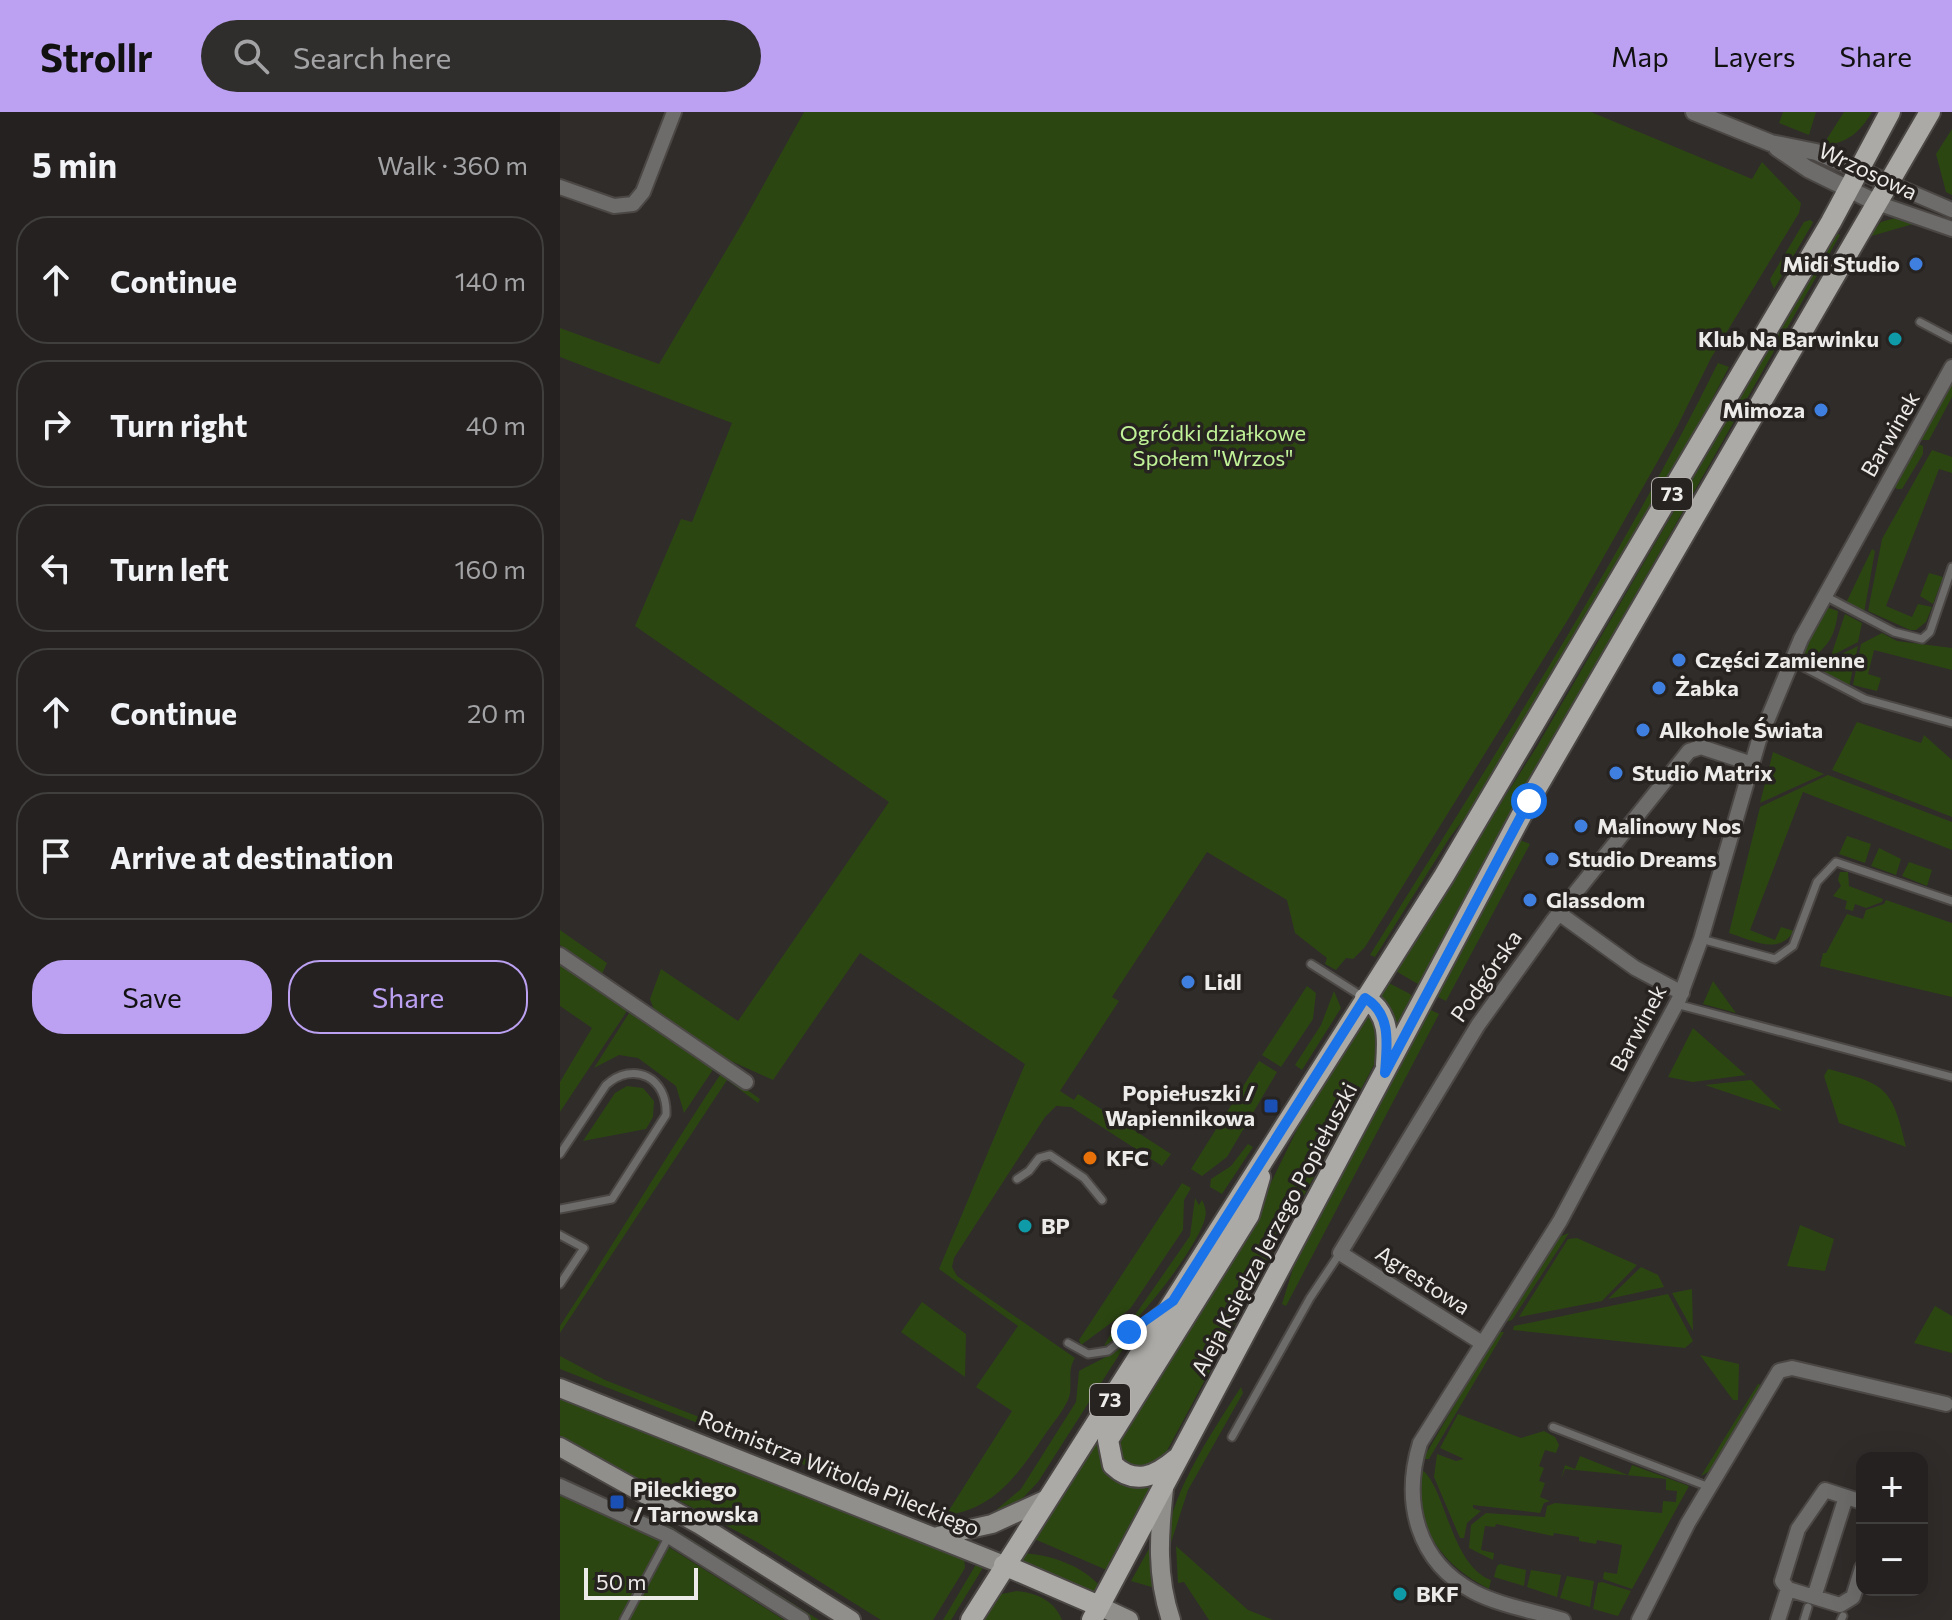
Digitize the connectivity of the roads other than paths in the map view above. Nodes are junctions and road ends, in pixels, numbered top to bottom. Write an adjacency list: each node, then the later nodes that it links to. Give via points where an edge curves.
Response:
1 (674, 112): 8 (street, via 643,192 633,204 614,206)
2 (1694, 112): 5 (street, Wrzosowa)
3 (1890, 112): 6 (main road, Aleja Księdza Jerzego Popiełuszki / 73)
4 (1930, 112): 7 (main road, Aleja Księdza Jerzego Popiełuszki / 73)
5 (1771, 143): 6 (street, Wrzosowa); 9 (street, Wrzosowa)
6 (1860, 169): 7 (street, Wrzosowa); 9 (main road, Aleja Księdza Jerzego Popiełuszki / 73)
7 (1889, 183): 10 (main road, Aleja Księdza Jerzego Popiełuszki / 73); 11 (street, Wrzosowa)
8 (560, 187)
9 (1849, 190): 10 (street, Wrzosowa); 26 (main road, Aleja Księdza Jerzego Popiełuszki / 73, via 1549,703)
10 (1877, 203): 12 (street, Wrzosowa); 28 (main road, Aleja Księdza Jerzego Popiełuszki / 73, via 1551,761)
11 (1952, 210)
12 (1952, 229)
13 (1920, 322): 14 (lane)
14 (1952, 339)
15 (1952, 367): 17 (street, Barwinek)
16 (1952, 567): 17 (lane, via 1930,632 1922,639 1894,632)
17 (1823, 595): 18 (street, Barwinek)
18 (1792, 661): 19 (lane, via 1865,699); 20 (street, Barwinek)
19 (1952, 723)
20 (1752, 764): 22 (street, Podgórska, via 1697,747 1689,751); 23 (street, Barwinek)
21 (1952, 901): 23 (lane, via 1836,862 1821,874 1786,953 1775,959)
22 (1560, 914): 27 (street); 37 (street, Podgórska, via 1454,1062)
23 (1701, 939): 27 (street, Barwinek)
24 (560, 955): 30 (street)
25 (1311, 964): 26 (lane)
26 (1365, 998): 28 (main road, via 1379,1008 1385,1022); 32 (main road, Aleja Księdza Jerzego Popiełuszki / 73)
27 (1679, 999): 29 (lane); 41 (street, Barwinek, via 1560,1221)
28 (1385, 1073): 47 (main road, Aleja Księdza Jerzego Popiełuszki / 73)
29 (1952, 1077)
30 (746, 1082)
31 (560, 1154): 35 (lane, via 616,1076 638,1073 657,1084 666,1115 612,1199)
32 (1267, 1154): 39 (main road, Aleja Księdza Jerzego Popiełuszki / 73); 47 (main road, via 1249,1215 1108,1440 1113,1465 1136,1478 1153,1476)
33 (1017, 1179): 34 (lane, via 1039,1158 1050,1155 1084,1178)
34 (1102, 1200)
35 (560, 1209)
36 (560, 1235): 38 (lane, via 584,1248)
37 (1340, 1253): 41 (street, Agrestowa); 45 (lane)
38 (560, 1284)
39 (1173, 1301): 40 (lane, via 1108,1351 1088,1354); 52 (main road, Aleja Księdza Jerzego Popiełuszki / 73)
40 (1068, 1343)
41 (1482, 1343): 67 (street, Barwinek, via 1420,1443 1411,1488 1416,1525 1436,1561 1474,1592)
42 (560, 1388): 55 (main road, Rotmistrza Witolda Pileckiego)
43 (1946, 1404): 49 (street, via 1783,1368)
44 (1553, 1427): 49 (lane)
45 (1232, 1437)
46 (560, 1447): 63 (main road, via 700,1525)
47 (1183, 1453): 50 (main road, Aleja Księdza Jerzego Popiełuszki / 73)
48 (560, 1486): 54 (street)
49 (1709, 1487): 68 (street)
50 (1164, 1489): 60 (main road, Aleja Księdza Jerzego Popiełuszki / 73); 66 (main road, via 1159,1572)
51 (1846, 1497): 53 (street); 58 (street, via 1825,1490 1798,1529 1782,1575); 59 (street)
52 (1047, 1499): 55 (main road, via 992,1524); 56 (main road, Aleja Księdza Jerzego Popiełuszki / 73)
53 (1856, 1500)
54 (669, 1536): 61 (lane); 62 (street)
55 (938, 1536): 56 (main road, Rotmistrza Witolda Pileckiego)
56 (1004, 1565): 60 (main road, Rotmistrza Witolda Pileckiego); 64 (main road, 73)
57 (1856, 1583): 59 (street, via 1848,1603)
58 (1788, 1589): 59 (street); 69 (street)
59 (1811, 1602): 70 (lane)
60 (1096, 1613): 65 (main road)
61 (624, 1620)
62 (802, 1620)
63 (851, 1620)
64 (971, 1620)
65 (1129, 1620)
66 (1171, 1620)
67 (1563, 1620)
68 (1639, 1620)
69 (1778, 1620)
70 (1804, 1620)

